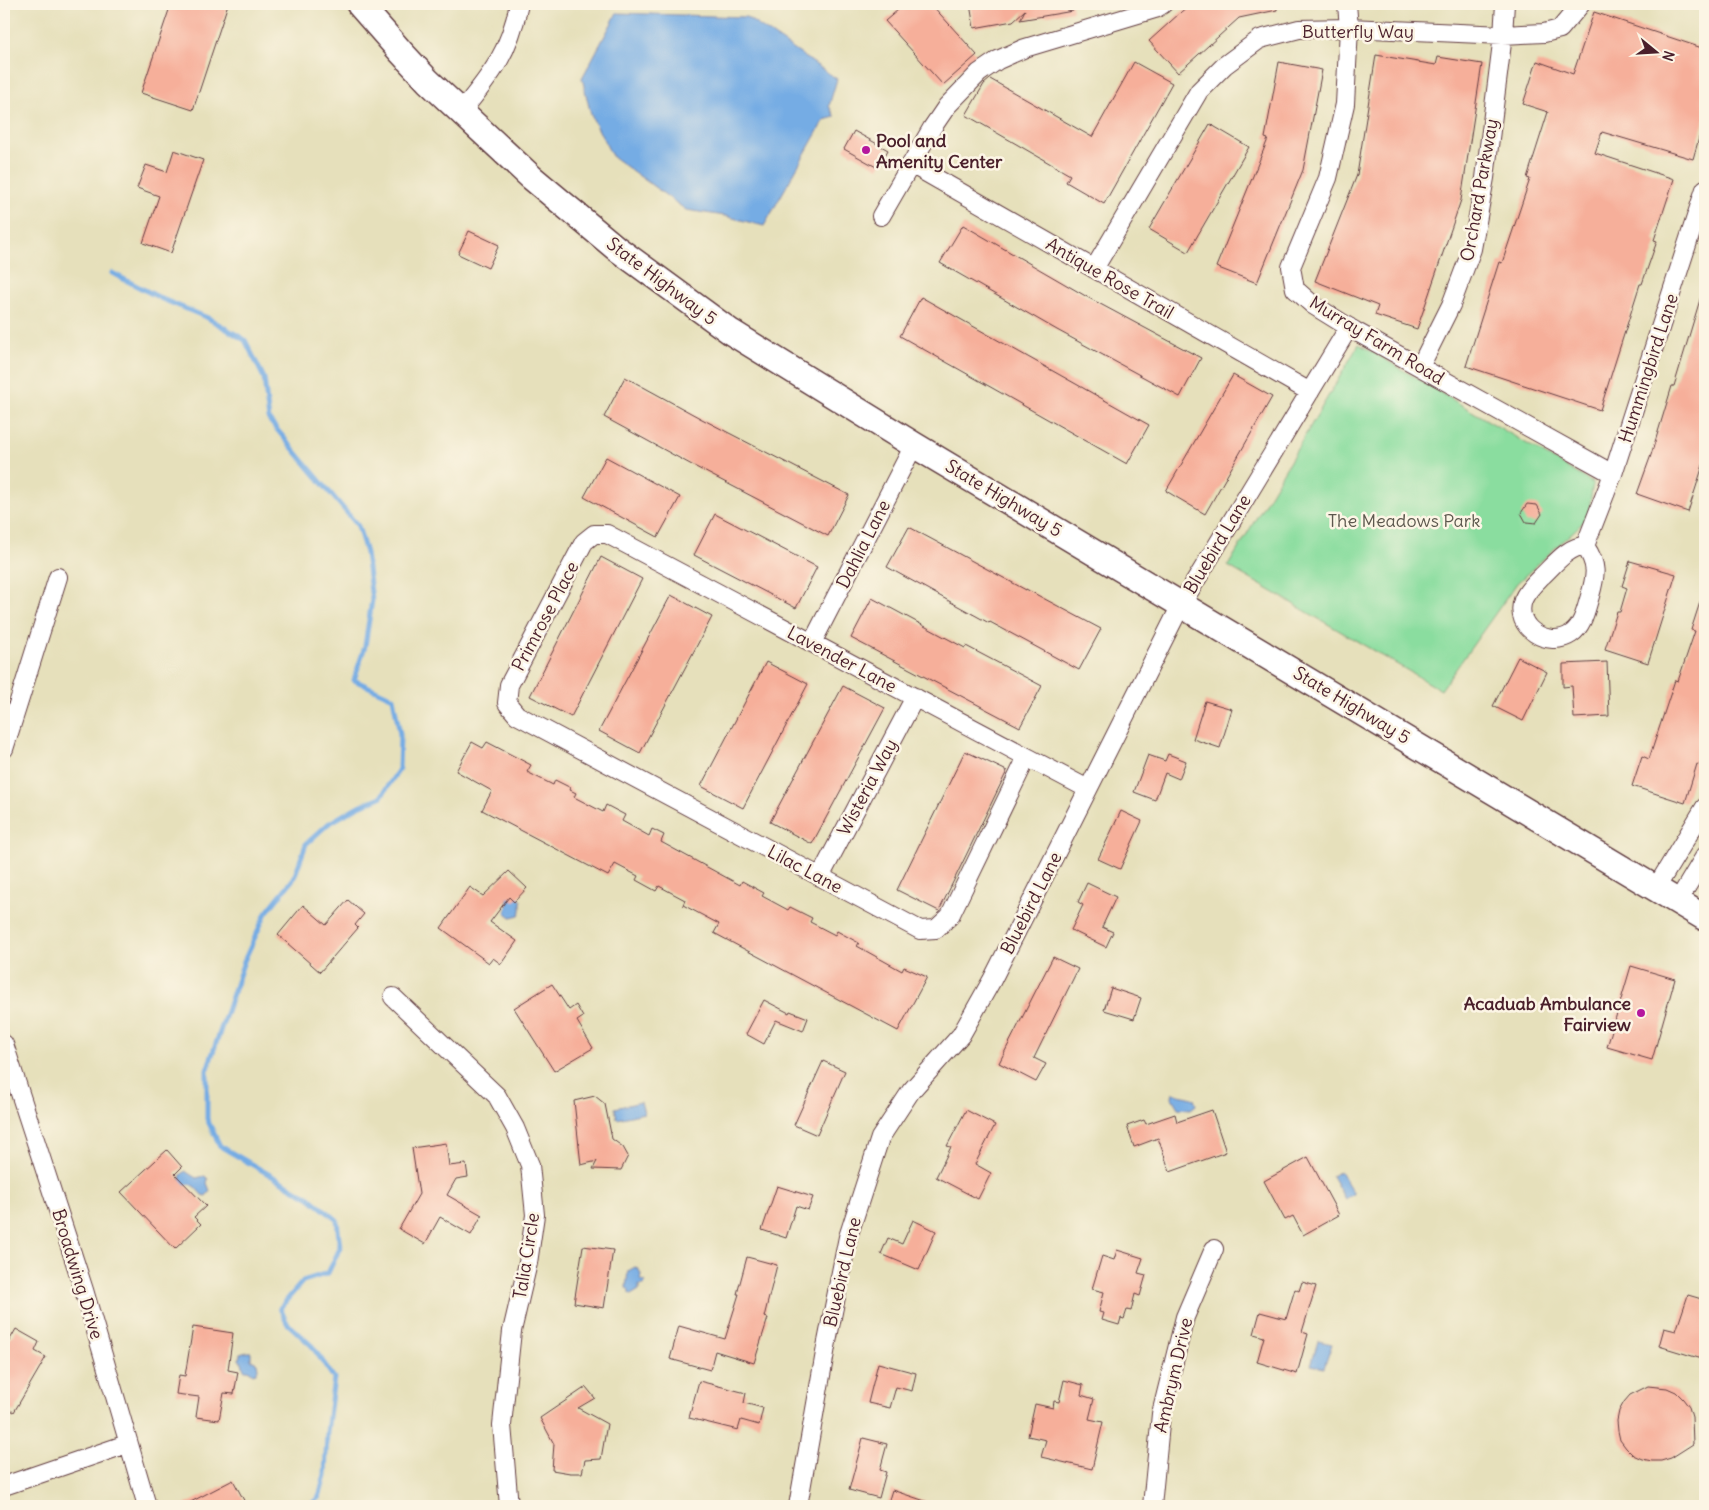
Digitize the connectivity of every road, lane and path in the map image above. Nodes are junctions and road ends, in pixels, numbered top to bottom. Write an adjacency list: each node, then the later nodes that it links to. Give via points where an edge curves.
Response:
1 (359, 4): 9 (main road, State Highway 5, via 428,81)
2 (519, 4): 9 (street, via 505,51 490,77)
3 (1163, 4): 10 (street, via 1025,48 998,60 979,73 946,106)
4 (1347, 4): 7 (street, Murray Farm Road)
5 (1505, 4): 8 (street, Orchard Parkway)
6 (1582, 4): 8 (street, Butterfly Way, via 1560,29)
7 (1349, 28): 8 (street, Butterfly Way); 13 (street, Butterfly Way, via 1299,29 1260,39 1225,65 1199,91); 14 (street, Murray Farm Road, via 1345,104 1328,178 1291,267 1295,289 1313,305)
8 (1503, 35): 15 (street, Orchard Parkway, via 1485,178 1472,249 1451,305)
9 (461, 112): 17 (main road, State Highway 5, via 531,177 664,284 731,332)
10 (911, 164): 12 (street); 13 (street, Antique Rose Trail)
11 (1705, 190): 18 (street, Hummingbird Lane)
12 (882, 216)
13 (1094, 268): 16 (street, Antique Rose Trail)
14 (1349, 327): 15 (street, Murray Farm Road); 16 (street, Bluebird Lane)
15 (1420, 367): 18 (street, Murray Farm Road)
16 (1310, 392): 22 (street, Bluebird Lane)
17 (914, 445): 22 (main road, State Highway 5); 23 (street, Dahlia Lane)
18 (1613, 474): 20 (street, Hummingbird Lane)
19 (594, 534): 23 (street, Lavender Lane, via 607,534); 25 (street, Primrose Place, via 584,542 509,685)
20 (1585, 546): 20 (street, via 1569,550 1529,589 1522,601 1522,611 1524,622 1532,632 1556,640 1572,633 1582,621 1595,580 1595,568)
21 (58, 577): 26 (street)
22 (1181, 605): 28 (street, Bluebird Lane); 32 (main road, State Highway 5)
23 (812, 643): 24 (street, Lavender Lane)
24 (915, 697): 27 (street, Lavender Lane); 31 (street, Wisteria Way)
25 (507, 703): 31 (street, Lilac Lane, via 517,715)
26 (4, 749)
27 (1027, 757): 28 (street, Lavender Lane); 31 (street, Lilac Lane, via 950,916 936,929 920,930)
28 (1088, 789): 42 (street, Bluebird Lane, via 961,1035 911,1091 880,1138 848,1237)
29 (1705, 807): 32 (street)
30 (1705, 856): 33 (street)
31 (820, 876)
32 (1656, 888): 33 (main road, State Highway 5)
33 (1678, 901): 34 (main road, State Highway 5)
34 (1705, 918)
35 (393, 997): 41 (street, Talia Circle, via 496,1096 515,1128 530,1165 535,1215 512,1331 502,1425)
36 (4, 1044): 38 (street, Broadwing Drive, via 84,1290)
37 (1214, 1249): 43 (street, Ambrym Drive, via 1185,1317 1161,1414)
38 (128, 1444): 39 (street); 40 (street, Broadwing Drive)
39 (4, 1486)
40 (147, 1506)
41 (510, 1506)
42 (798, 1506)
43 (1152, 1506)

